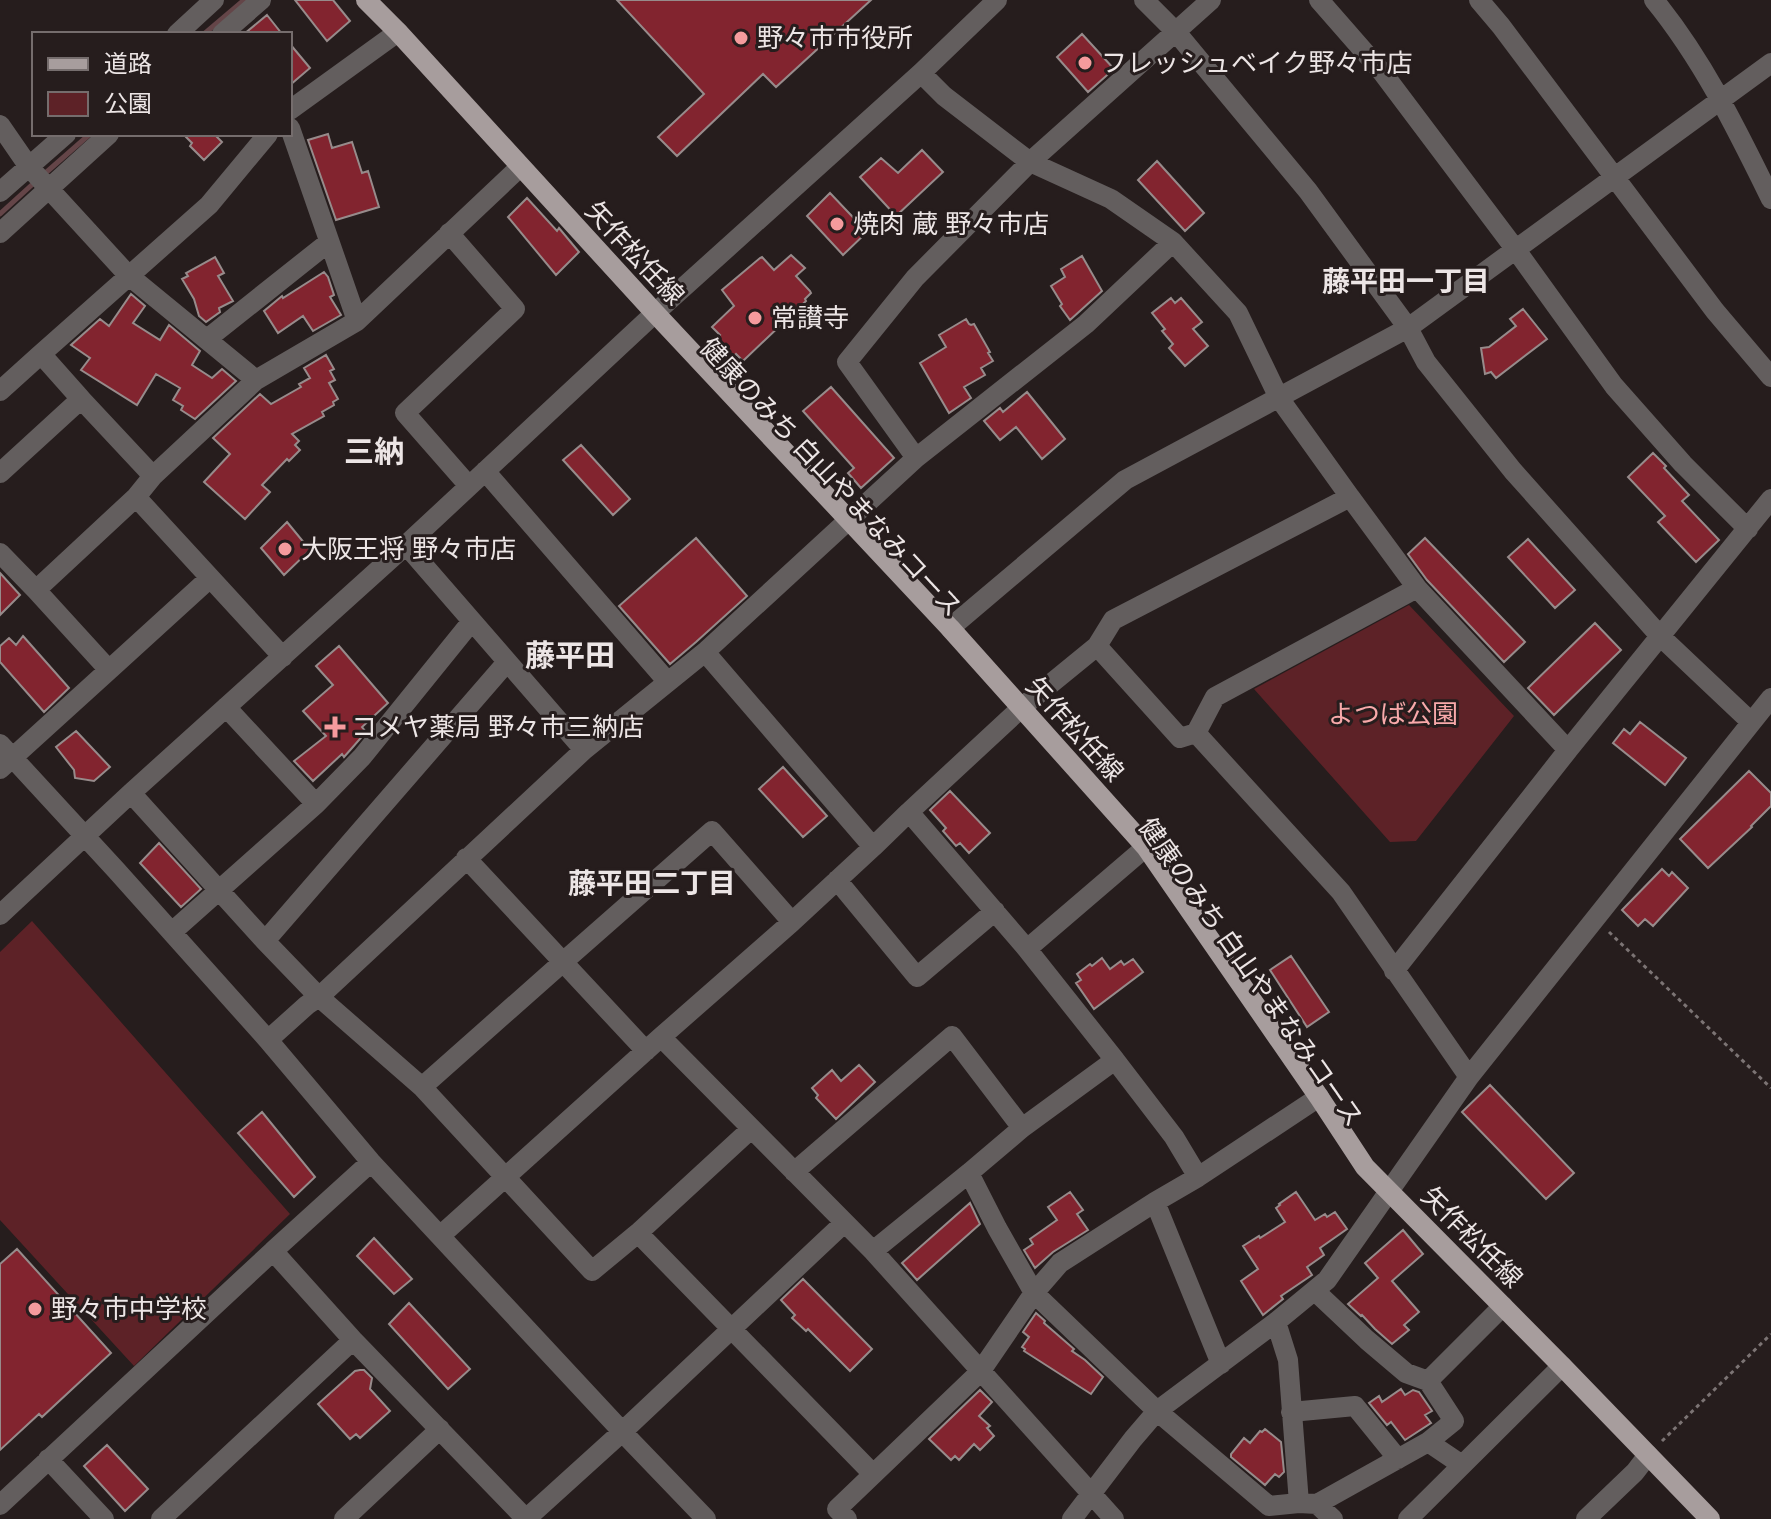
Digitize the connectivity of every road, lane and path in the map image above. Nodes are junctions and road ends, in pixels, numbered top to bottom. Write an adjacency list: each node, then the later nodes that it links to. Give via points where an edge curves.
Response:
1 (214, 0): 10 (street)
2 (261, 0): 11 (street)
3 (366, 0): 12 (main road, 矢作松任線)
4 (997, 0): 15 (street)
5 (1144, 0): 13 (street)
6 (1211, 0): 13 (street)
7 (1319, 0): 33 (street, via 1382,72)
8 (1479, 0): 25 (street)
9 (1654, 0): 16 (street)
10 (179, 32)
11 (224, 32)
12 (398, 32): 17 (street); 24 (main road, 矢作松任線)
13 (1176, 32): 23 (street); 37 (street, via 1308,191)
14 (1771, 63): 16 (street)
15 (921, 73): 23 (street); 35 (street)
16 (1721, 98): 25 (street); 28 (street)
17 (292, 109)
18 (0, 125): 26 (street)
19 (292, 134): 31 (street)
20 (65, 136): 26 (street)
21 (106, 136): 26 (street)
22 (266, 136): 34 (street, via 209,205)
23 (1030, 162): 32 (street, via 1111,199); 45 (street, via 915,278 847,362)
24 (520, 167): 30 (street); 35 (main road, 矢作松任線)
25 (1614, 178): 33 (street); 40 (street)
26 (40, 179): 27 (street); 29 (street); 34 (street)
27 (0, 192)
28 (1771, 199)
29 (0, 233)
30 (449, 233): 36 (street); 49 (street, via 515,309 405,413)
31 (329, 242): 36 (street); 38 (street)
32 (1173, 242): 43 (street, via 1238,313); 45 (street, via 1086,324)
33 (1516, 250): 37 (street); 54 (street, via 1614,386)
34 (128, 275): 38 (street); 39 (street)
35 (655, 313): 46 (street); 53 (main road, 矢作松任線)
36 (357, 321): 41 (street)
37 (1408, 328): 43 (street); 62 (street, via 1426,362 1513,471)
38 (207, 339): 41 (street)
39 (41, 354): 42 (street); 44 (street)
40 (1771, 377)
41 (256, 380): 48 (street)
42 (0, 391)
43 (1279, 398): 51 (street); 61 (street, via 1125,480)
44 (81, 399): 47 (street); 48 (street)
45 (916, 458): 53 (street)
46 (485, 471): 49 (street); 68 (street)
47 (0, 473)
48 (153, 476): 50 (street)
49 (469, 486): 55 (street)
50 (136, 497): 57 (street); 59 (street)
51 (1350, 497): 58 (street); 63 (street, via 1113,620)
52 (1771, 499): 54 (street)
53 (848, 521): 61 (main road, 矢作松任線); 64 (street)
54 (1748, 529): 62 (street)
55 (406, 545): 60 (street); 65 (street)
56 (0, 553): 59 (street)
57 (210, 578): 65 (street); 67 (street)
58 (1417, 588): 73 (street, via 1215,697); 75 (street)
59 (36, 590): 67 (street)
60 (472, 621): 66 (street); 78 (street, via 362,757)
61 (950, 628): 71 (main road, 矢作松任線)
62 (1660, 636): 72 (street); 75 (street)
63 (1097, 646): 71 (street); 73 (street, via 1180,738)
64 (705, 652): 68 (street); 81 (street)
65 (283, 657): 70 (street)
66 (507, 662): 74 (street); 91 (street)
67 (109, 670): 76 (street)
68 (667, 681): 74 (street)
69 (1771, 698): 72 (street)
70 (226, 707): 77 (street); 78 (street)
71 (1021, 708): 79 (street); 82 (main road, 矢作松任線)
72 (1751, 722): 88 (street)
73 (1196, 733): 94 (street, via 1341,892)
74 (584, 750): 83 (street)
75 (1568, 750): 94 (street)
76 (4, 757): 80 (street)
77 (131, 793): 80 (street); 85 (street)
78 (316, 804): 85 (street)
79 (909, 812): 81 (street); 86 (street)
80 (85, 837): 87 (street); 90 (street)
81 (873, 847): 84 (street)
82 (1146, 847): 92 (street); 102 (main road, 矢作松任線)
83 (466, 858): 93 (street); 95 (street)
84 (837, 880): 86 (street, via 917,977); 89 (street)
85 (219, 891): 90 (street); 91 (street)
86 (995, 911): 92 (street)
87 (0, 915)
88 (1596, 920): 99 (street); 101 (path)
89 (792, 922): 93 (street, via 712,831); 97 (street)
90 (172, 932): 96 (street)
91 (265, 941): 95 (street)
92 (1027, 949): 98 (street)
93 (563, 962): 97 (street); 100 (street)
94 (1394, 971): 99 (street)
95 (319, 997): 96 (street); 100 (street)
96 (268, 1040): 105 (street)
97 (653, 1044): 104 (street); 109 (street)
98 (1115, 1060): 103 (street); 108 (street)
99 (1469, 1077): 110 (street)
100 (422, 1087): 109 (street)
101 (1771, 1088)
102 (1319, 1097): 108 (street); 110 (main road, 矢作松任線, via 1365,1167)
103 (1022, 1128): 106 (street, via 952,1036); 107 (street)
104 (751, 1129): 106 (street); 113 (street)
105 (371, 1162): 114 (street); 115 (street)
106 (794, 1172): 112 (street)
107 (969, 1173): 116 (street); 118 (street)
108 (1198, 1177): 111 (street)
109 (505, 1179): 113 (street, via 592,1271); 114 (street)
110 (1389, 1190): 117 (street); 119 (main road, 矢作松任線)
111 (1155, 1202): 118 (street, via 1060,1263); 124 (street)
112 (844, 1223): 116 (street); 121 (street)
113 (638, 1233): 121 (street)
114 (440, 1236): 131 (street)
115 (273, 1251): 123 (street); 134 (street)
116 (873, 1251): 126 (street)
117 (1315, 1291): 120 (street); 127 (street, via 1406,1373)
118 (1034, 1293): 126 (street); 128 (street)
119 (1503, 1306): 125 (main road, 矢作松任線); 127 (street)
120 (1276, 1322): 124 (street); 129 (street, via 1288,1360)
121 (731, 1329): 131 (street); 137 (street)
122 (1771, 1334): 133 (path)
123 (353, 1340): 130 (street); 142 (street)
124 (1221, 1364): 128 (street)
125 (1562, 1366): 133 (main road, 矢作松任線); 136 (street)
126 (980, 1372): 137 (street); 138 (street)
127 (1428, 1381): 132 (street, via 1454,1421)
128 (1157, 1411): 138 (street); 140 (street, via 1269,1506)
129 (1291, 1412): 135 (street, via 1355,1406); 140 (street)
130 (440, 1429): 143 (street); 144 (street)
131 (622, 1432): 144 (street); 145 (street)
132 (1428, 1442): 135 (street); 136 (street)
133 (1648, 1455): 151 (street); 152 (main road, 矢作松任線)
134 (48, 1459): 139 (street); 141 (street)
135 (1398, 1459): 140 (street)
136 (1462, 1465): 150 (street)
137 (873, 1474): 146 (street, via 837,1509)
138 (1090, 1494): 147 (street); 148 (street)
139 (0, 1505)
140 (1294, 1508): 149 (street)
141 (104, 1519)
142 (161, 1519)
143 (344, 1519)
144 (526, 1519)
145 (706, 1519)
146 (847, 1519)
147 (1072, 1519)
148 (1114, 1519)
149 (1333, 1519)
150 (1408, 1519)
151 (1586, 1519)
152 (1710, 1519)

